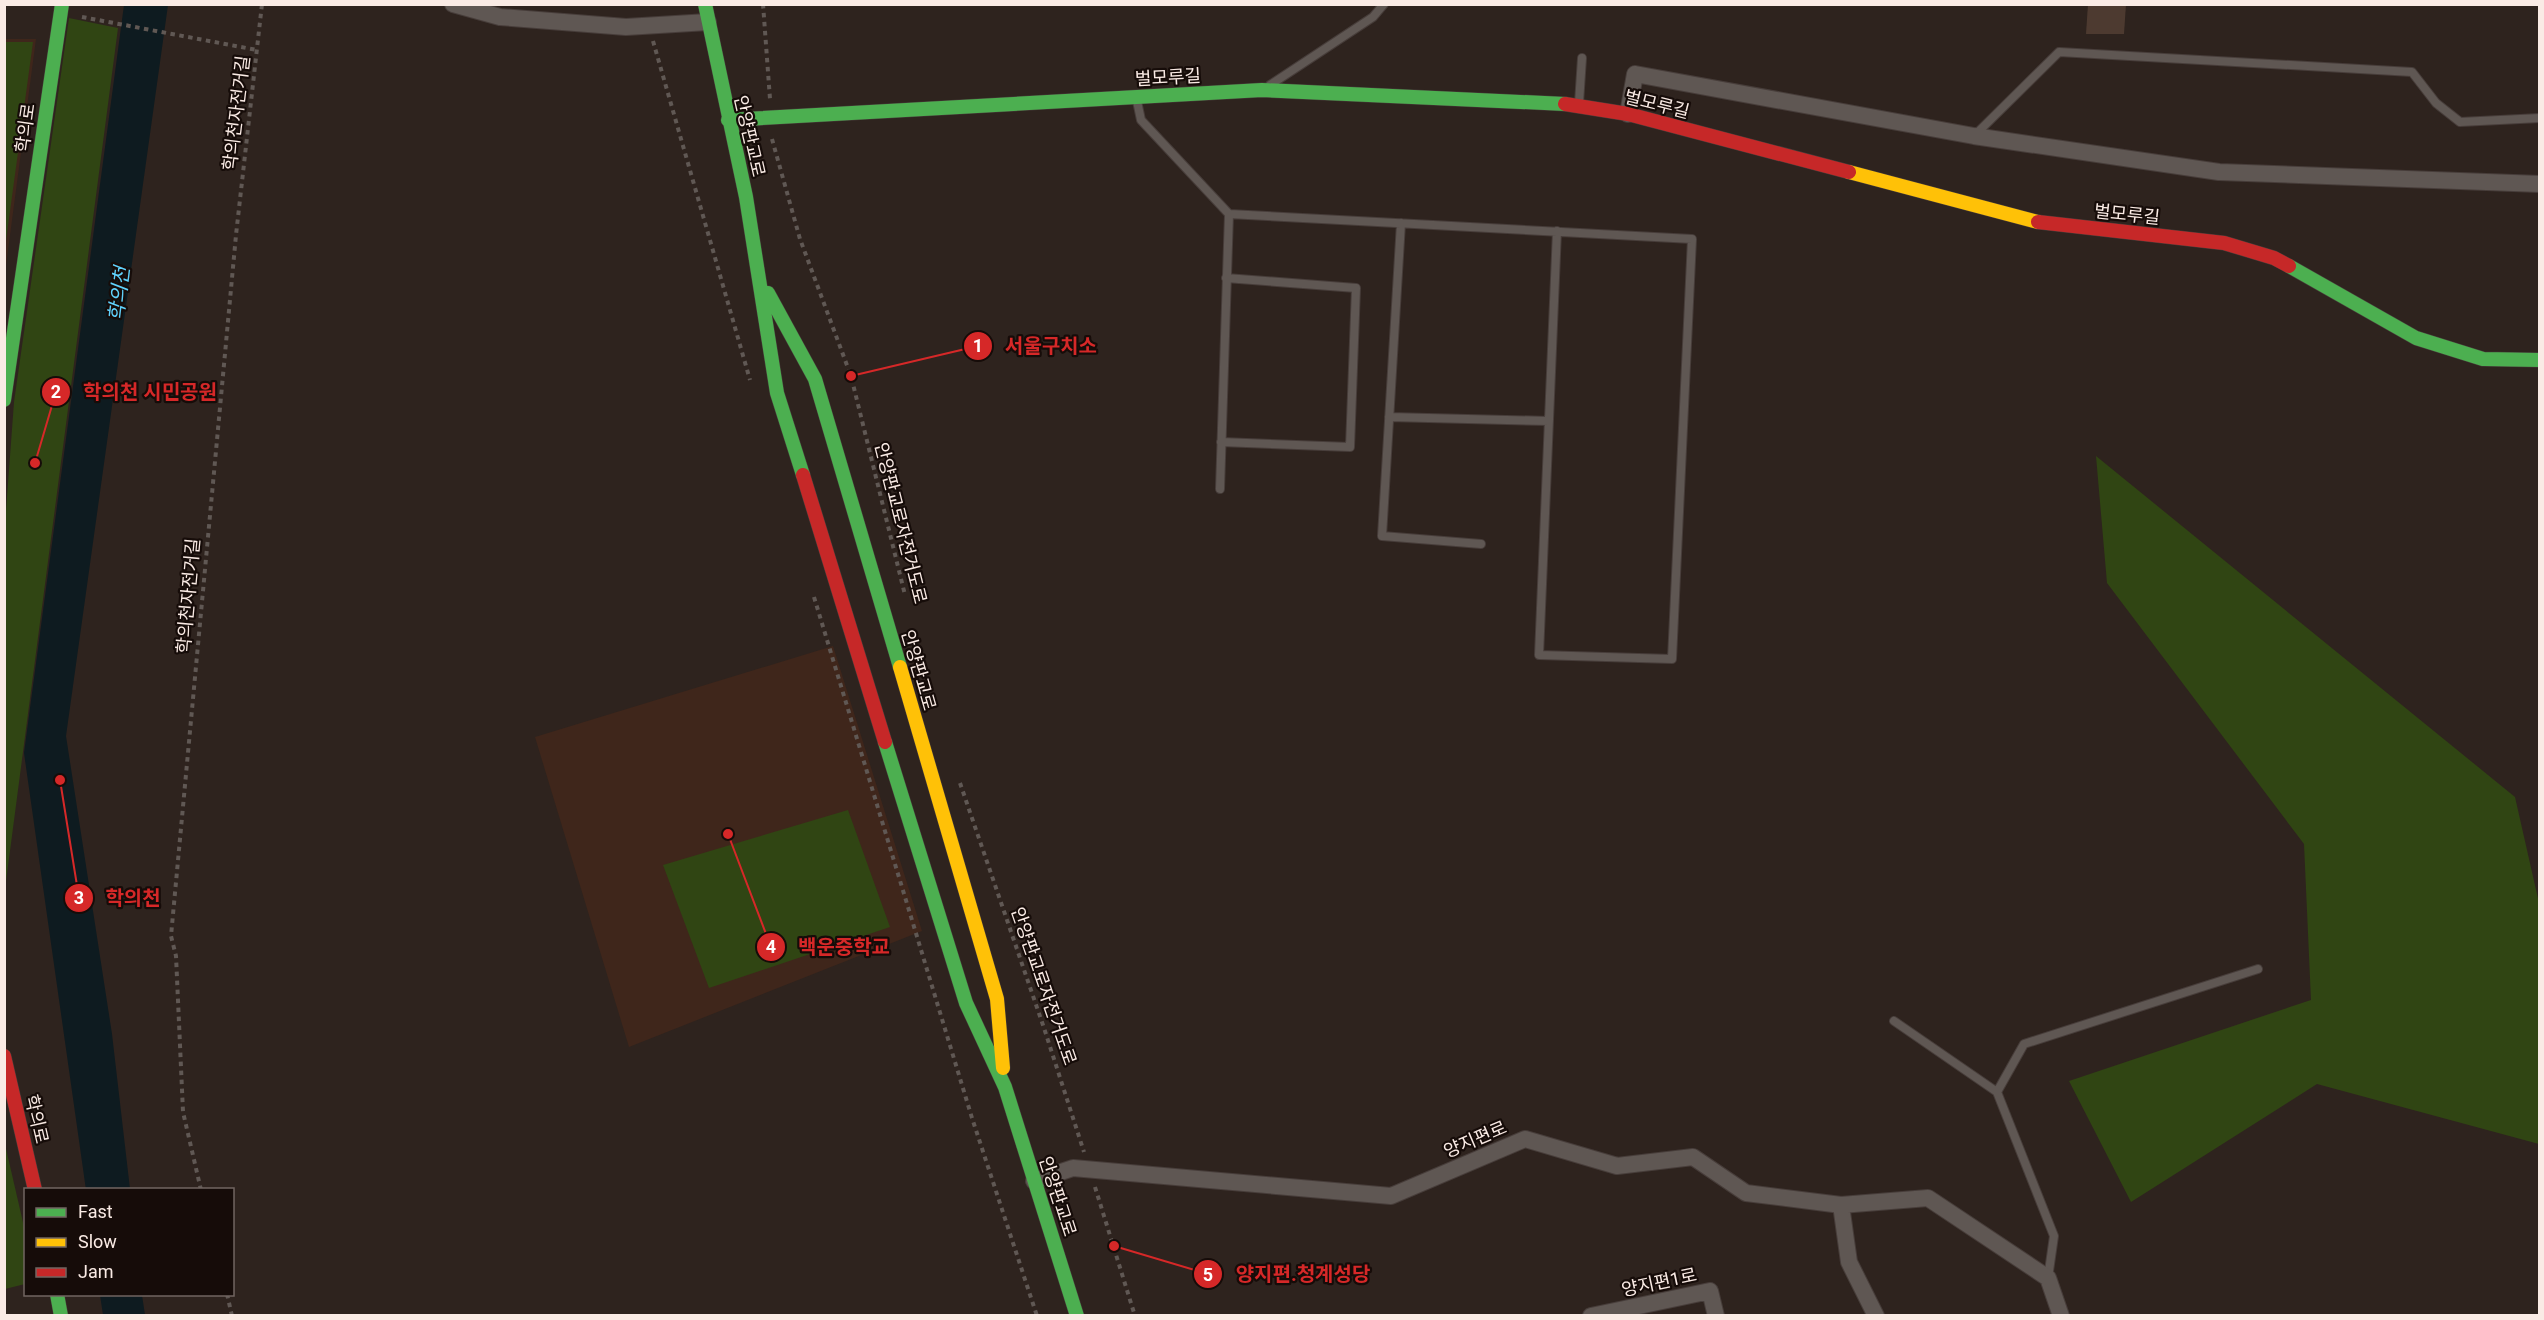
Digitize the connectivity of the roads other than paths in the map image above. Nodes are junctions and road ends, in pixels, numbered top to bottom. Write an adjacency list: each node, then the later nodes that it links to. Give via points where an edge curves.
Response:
1 (453, 4): 5 (street, via 500,17 626,27)
2 (705, 4): 5 (street, 안양판교로)
3 (1384, 4): 7 (lane, via 1373,17)
4 (61, 9): 21 (street, 학의로)
5 (708, 22): 12 (street, 안양판교로)
6 (1582, 58): 9 (lane)
7 (1263, 90): 8 (street, 벌모루길); 9 (street, 벌모루길, via 1555,102)
8 (1136, 97): 12 (street, 벌모루길); 15 (lane, via 1141,120)
9 (1579, 107): 10 (street, 벌모루길)
10 (1628, 114): 13 (street, via 1635,74); 20 (street, 벌모루길, via 2037,222 2224,243 2274,258 2416,338 2483,359)
11 (2540, 118): 13 (lane, via 2460,122 2436,103 2412,72 2059,52)
12 (728, 120): 18 (street, 안양판교로)
13 (1974, 136): 14 (street, via 2219,172)
14 (2540, 184)
15 (1228, 214): 16 (lane); 19 (lane)
16 (1401, 223): 17 (lane); 22 (lane)
17 (1557, 231): 23 (lane); 23 (lane, via 1692,238 1672,659 1539,655)
18 (759, 276): 30 (street, 안양판교로, via 777,393 966,1003); 30 (street, 안양판교로, via 815,379 997,999)
19 (1226, 278): 24 (lane); 24 (lane, via 1356,288 1350,447)
20 (2540, 360)
21 (4, 400)
22 (1389, 417): 23 (lane); 26 (lane, via 1382,536)
23 (1549, 421)
24 (1221, 442): 25 (lane)
25 (1220, 489)
26 (1481, 544)
27 (2258, 969): 31 (lane, via 2024,1044)
28 (1894, 1021): 31 (lane)
29 (4, 1056): 33 (street, 학의로)
30 (1005, 1087): 32 (street, 안양판교로)
31 (1997, 1092): 35 (lane, via 2054,1236)
32 (1034, 1181): 34 (street, 양지편로, via 1073,1168 1391,1196 1525,1138 1617,1167 1693,1157 1746,1193); 37 (street, 안양판교로)
33 (35, 1188)
34 (1841, 1205): 35 (street, 양지편로, via 1928,1198); 41 (street, via 1849,1262)
35 (2048, 1278): 42 (street)
36 (57, 1296): 38 (street)
37 (1077, 1315)
38 (61, 1316)
39 (1591, 1316): 40 (street, 양지편1로, via 1710,1291)
40 (1716, 1316)
41 (1876, 1316)
42 (2061, 1316)

